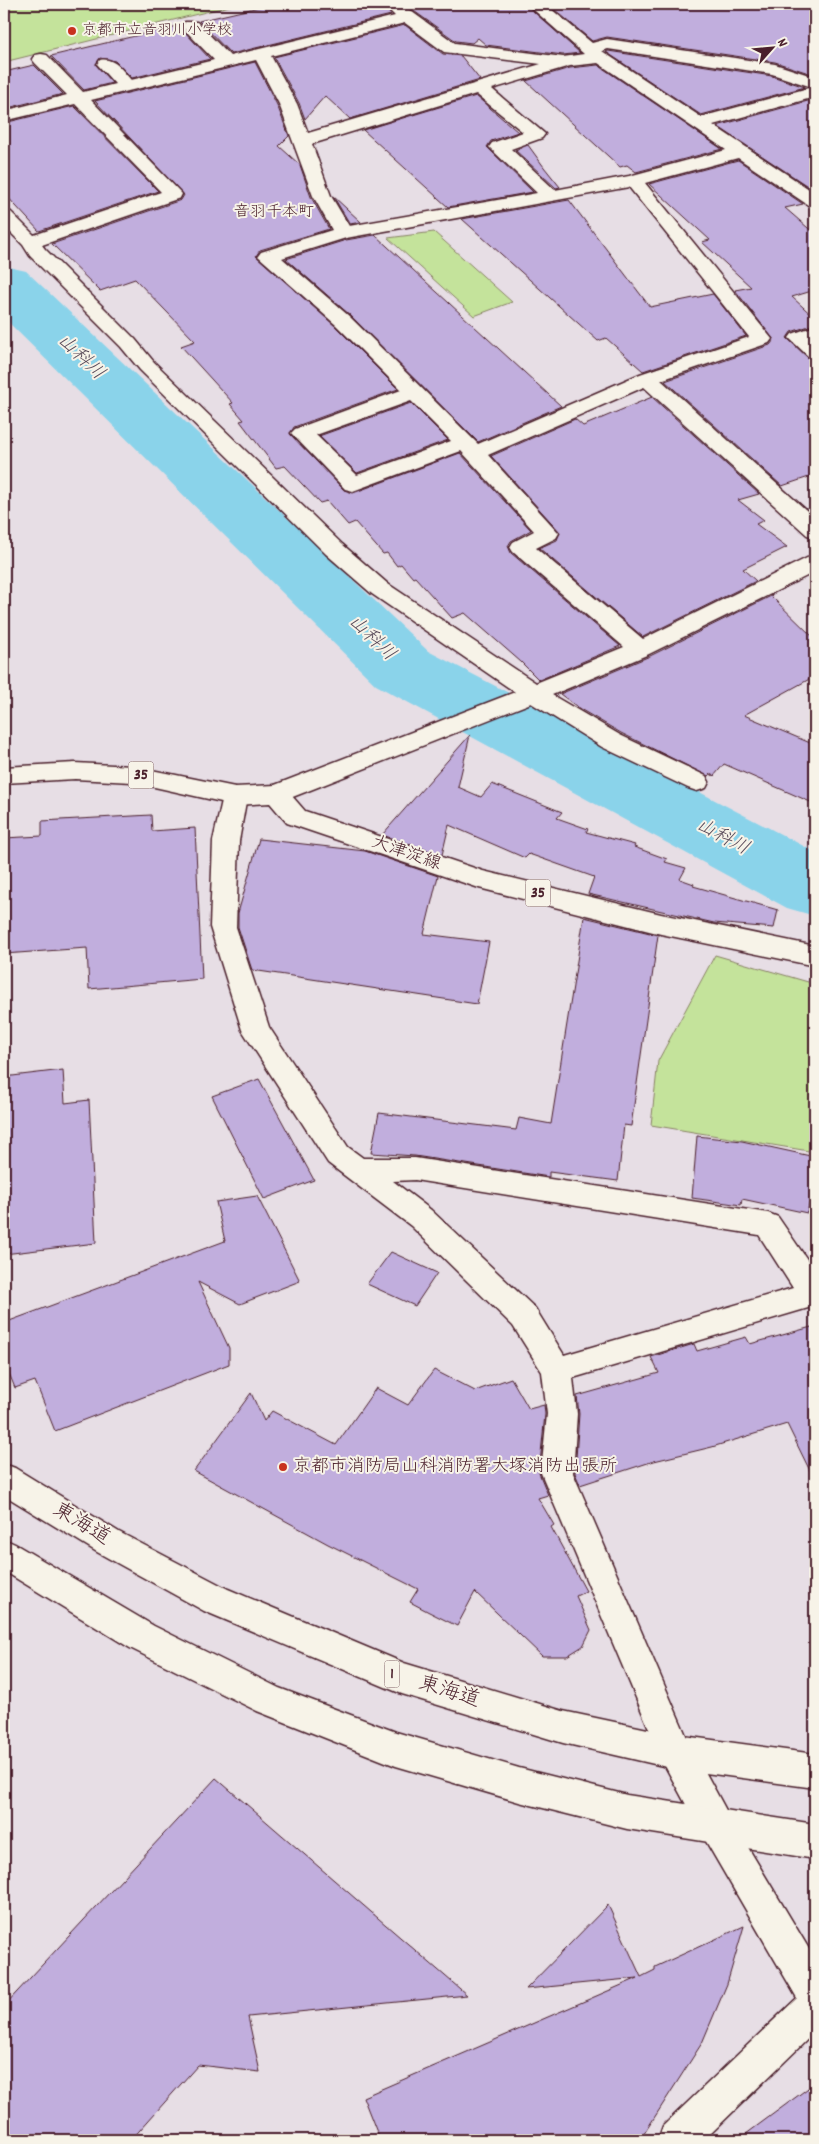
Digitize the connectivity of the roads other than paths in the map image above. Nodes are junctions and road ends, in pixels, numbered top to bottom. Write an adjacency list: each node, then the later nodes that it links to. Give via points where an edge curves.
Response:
1 (390, 4): 3 (main road)
2 (535, 4): 6 (main road)
3 (406, 18): 5 (main road); 9 (main road, via 450,48)
4 (191, 26): 8 (main road)
5 (262, 53): 8 (main road); 18 (main road, via 288,104)
6 (595, 54): 9 (main road); 11 (main road, via 607,44 775,69); 17 (main road)
7 (41, 59): 15 (main road)
8 (226, 62): 12 (main road)
9 (568, 62): 13 (main road)
10 (106, 64): 12 (main road)
11 (815, 83)
12 (127, 86): 15 (main road)
13 (479, 88): 18 (main road); 21 (main road, via 536,134 498,146)
14 (815, 92): 17 (main road)
15 (80, 98): 16 (main road); 25 (main road, via 174,194)
16 (4, 116)
17 (699, 123): 19 (main road)
18 (301, 141): 24 (main road, via 322,196)
19 (739, 152): 20 (main road); 22 (main road)
20 (634, 181): 21 (main road); 28 (main road, via 762,339)
21 (552, 197): 24 (main road)
22 (815, 201)
23 (4, 216): 25 (main road)
24 (343, 233): 29 (main road, via 268,256 343,321)
25 (31, 242): 34 (main road, via 148,366 334,549 380,589)
26 (815, 332): 27 (main road, via 799,338)
27 (815, 352)
28 (647, 378): 30 (main road); 31 (main road)
29 (415, 392): 30 (main road); 30 (main road, via 302,433 353,484)
30 (470, 448): 33 (main road, via 548,533 521,547)
31 (815, 530)
32 (815, 563): 33 (main road)
33 (641, 649): 34 (main road)
34 (528, 694): 36 (main road, via 611,741); 37 (main road)
35 (4, 775): 38 (main road, 35, via 75,771 132,774)
36 (697, 782)
37 (276, 794): 38 (main road, 35); 39 (main road, 大津淀線 / 35, via 296,817 479,879 662,924)
38 (235, 796): 40 (main road, via 226,841 223,927 256,1030 338,1155)
39 (815, 956)
40 (359, 1170): 41 (main road, via 421,1218 524,1317); 41 (main road, via 415,1169 768,1225 814,1294)
41 (558, 1370): 44 (main road, via 562,1414 557,1473)
42 (4, 1478): 44 (main road, 東海道 / 1, via 108,1542 216,1600 402,1678 563,1727)
43 (4, 1554): 46 (main road, via 142,1637 252,1692 396,1749 627,1812)
44 (676, 1752): 45 (main road, 東海道 / 1); 46 (main road)
45 (815, 1771)
46 (716, 1826): 47 (main road); 48 (main road)
47 (815, 1842)
48 (815, 1992)
49 (815, 2007): 50 (main road)
50 (677, 2140)

